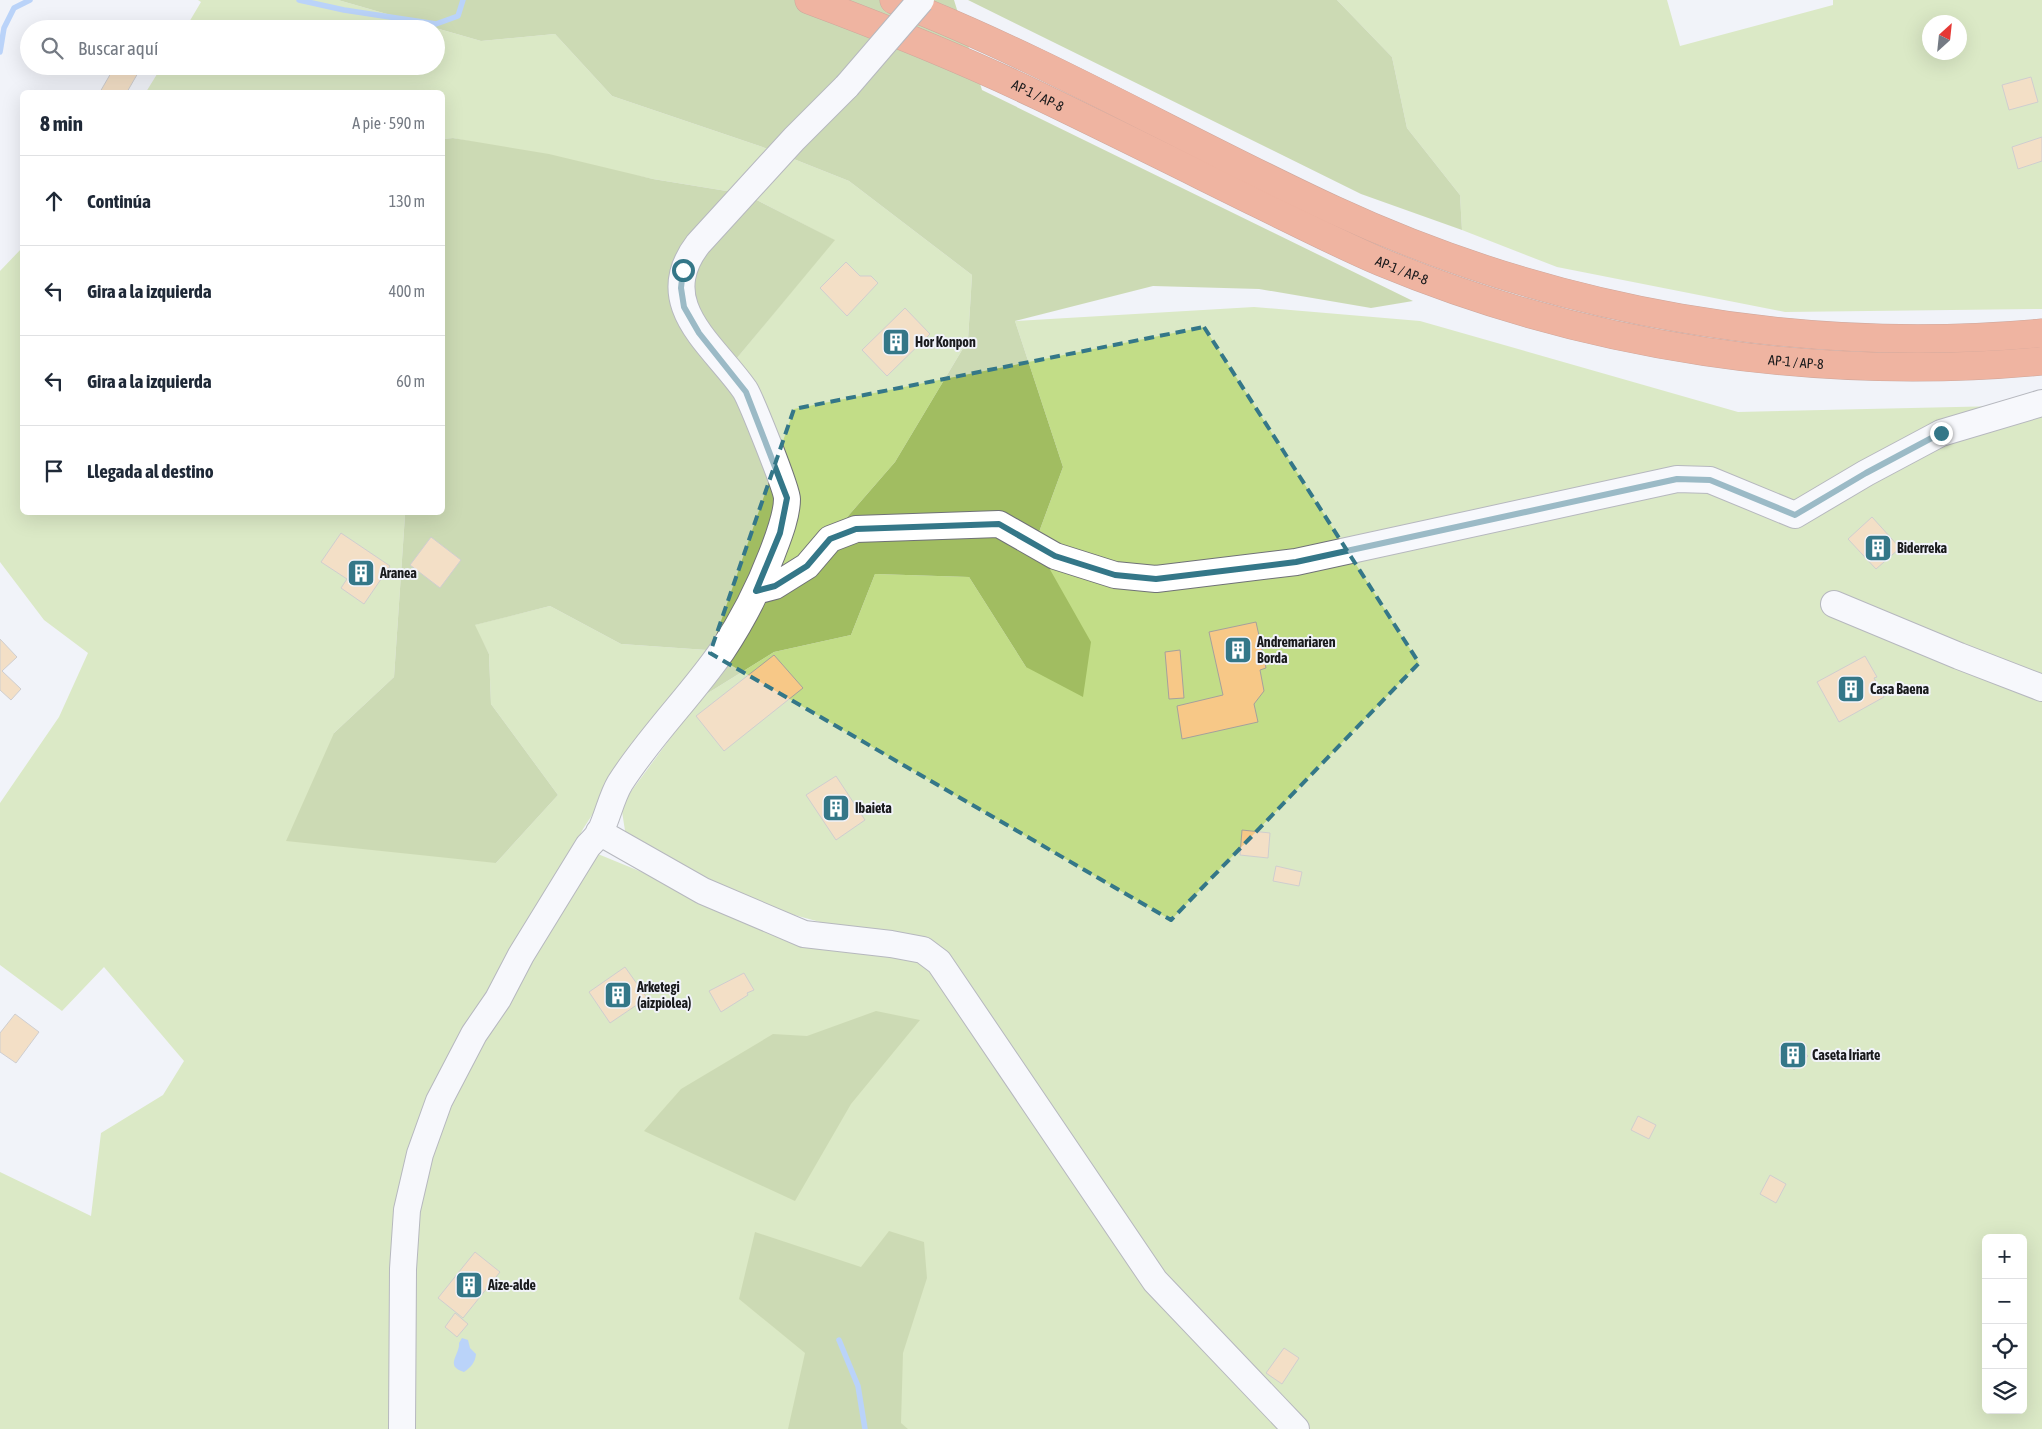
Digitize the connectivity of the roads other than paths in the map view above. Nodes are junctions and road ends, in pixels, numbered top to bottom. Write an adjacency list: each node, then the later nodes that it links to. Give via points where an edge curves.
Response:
1 (809, 0): 5 (highway, AP-1 / AP-8, via 911,38 1038,95 1382,262 1503,305 1628,337 1755,358 1884,367)
2 (894, 0): 4 (highway, AP-1 / AP-8, via 1050,68 1335,211 1452,258 1512,278 1634,309 1758,330 1893,339)
3 (921, 0): 7 (street, bridge, via 847,86 698,244 683,270 684,307 699,333 746,392 787,498 780,533)
4 (2042, 333)
5 (2042, 362)
6 (2042, 403): 7 (street, via 1941,433 1795,515 1710,480 1677,479 1296,562 1156,579 1115,575 1055,556 999,524 856,529 830,539 807,566 775,586)
7 (756, 591): 10 (street, via 722,651 652,737 619,785)
8 (1834, 604): 9 (street)
9 (2042, 688)
10 (600, 832): 11 (street, via 559,892 498,999 474,1034 439,1102 420,1154 407,1210 403,1269); 12 (street, via 703,891 804,934 923,950 940,962 1155,1281)
11 (402, 1429)
12 (1296, 1429)

